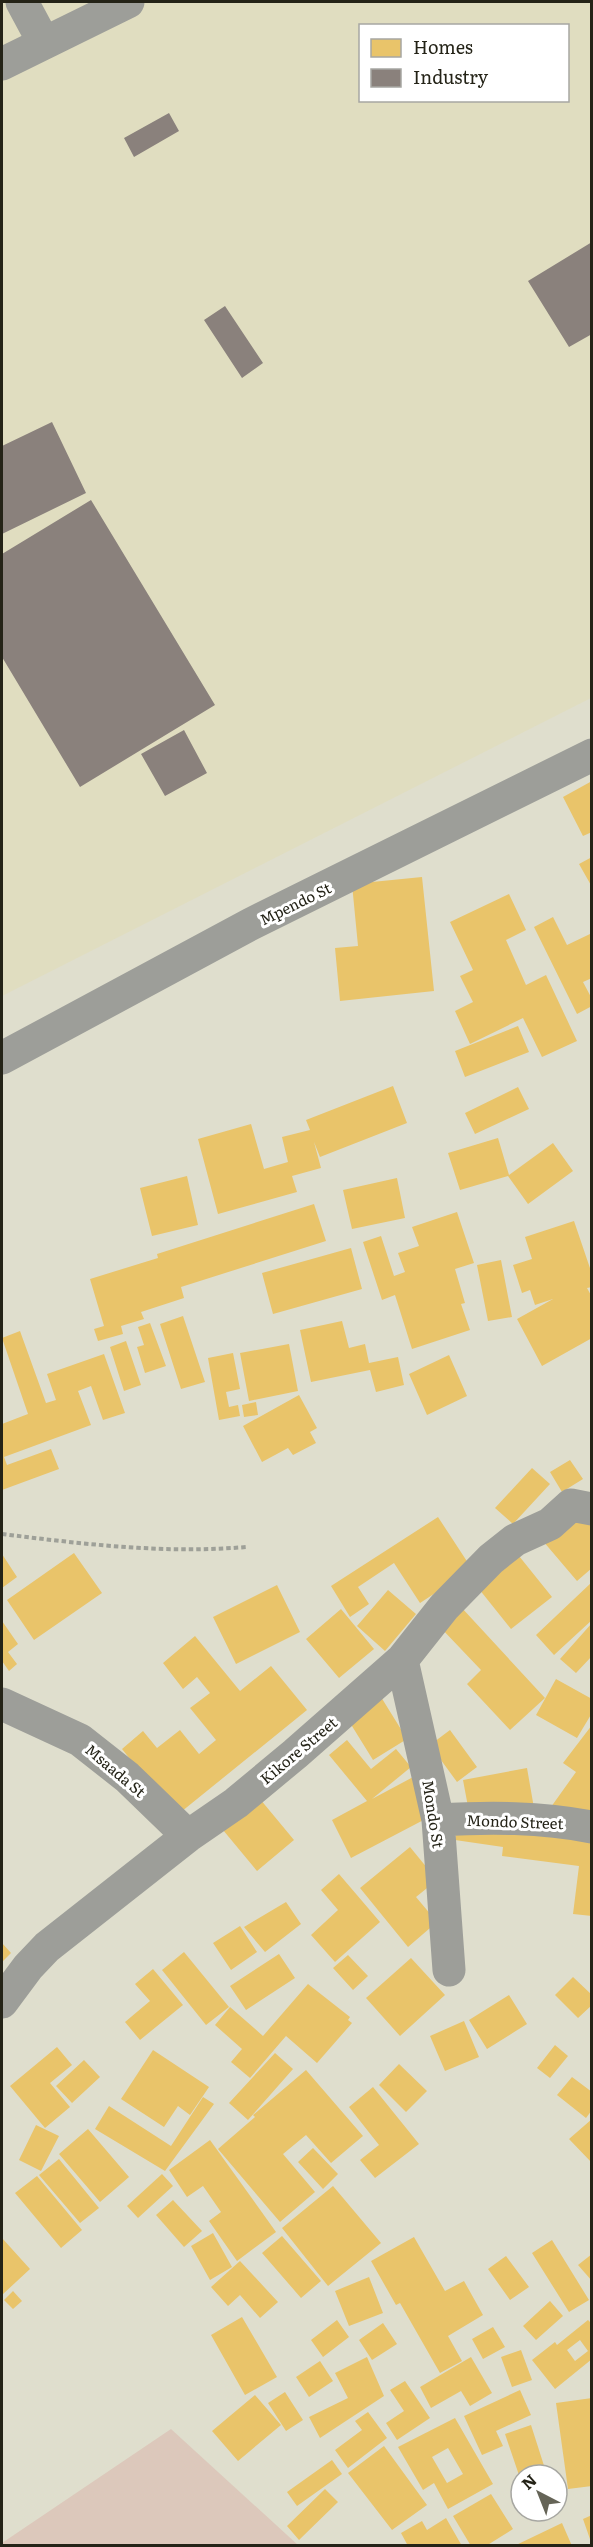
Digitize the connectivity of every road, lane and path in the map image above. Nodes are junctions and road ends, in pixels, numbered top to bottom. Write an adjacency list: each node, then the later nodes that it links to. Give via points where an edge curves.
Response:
1 (22, 2): 3 (street)
2 (128, 2): 3 (street)
3 (44, 43): 4 (street)
4 (2, 64)
5 (591, 755): 6 (street, Mpendo St, via 251,924)
6 (2, 1058)
7 (591, 1509): 10 (street, Kikore Street, via 571,1505 550,1524 515,1540 444,1607)
8 (2, 1534): 9 (path, via 124,1549)
9 (246, 1547)
10 (402, 1660): 12 (street, Mondo St); 14 (street, Kikore Street, via 236,1803)
11 (2, 1704): 14 (street, Msaada St, via 80,1740 127,1777)
12 (438, 1820): 13 (street, Mondo Street, via 558,1820); 15 (street, Mondo St)
13 (591, 1827)
14 (188, 1836): 16 (street, Kikore Street, via 47,1947)
15 (449, 1970)
16 (2, 2002)

